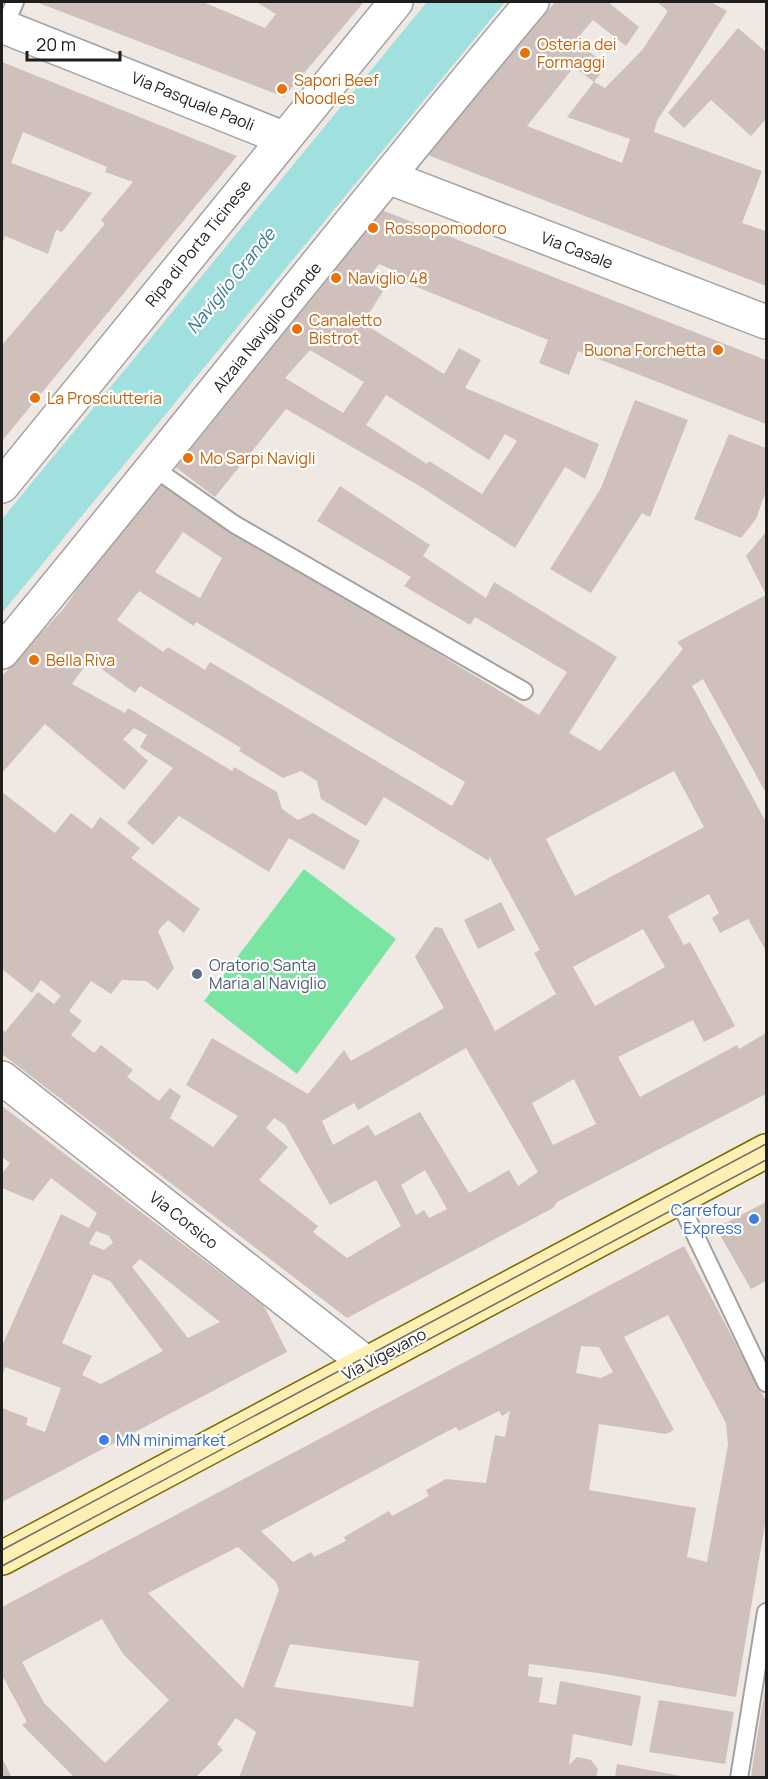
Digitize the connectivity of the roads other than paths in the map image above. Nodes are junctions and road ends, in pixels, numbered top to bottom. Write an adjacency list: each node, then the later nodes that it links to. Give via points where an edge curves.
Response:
1 (396, 2): 4 (street, Ripa di Porta Ticinese)
2 (532, 2): 5 (street, Alzaia Naviglio Grande)
3 (7, 18): 4 (street, Via Pasquale Paoli)
4 (271, 132): 8 (street, Ripa di Porta Ticinese)
5 (388, 177): 6 (street, Via Casale); 7 (street, Alzaia Naviglio Grande)
6 (766, 322)
7 (154, 468): 9 (street, Alzaia Naviglio Grande); 10 (lane, via 234,524)
8 (2, 486)
9 (2, 652)
10 (524, 691)
11 (2, 1078): 14 (street, Via Corsico)
12 (766, 1151): 13 (street, Via Vigevano)
13 (678, 1199): 14 (street, Via Vigevano); 15 (lane)
14 (366, 1363): 16 (street, Via Vigevano)
15 (766, 1383)
16 (2, 1558)
17 (766, 1612): 18 (lane)
18 (739, 1778)

